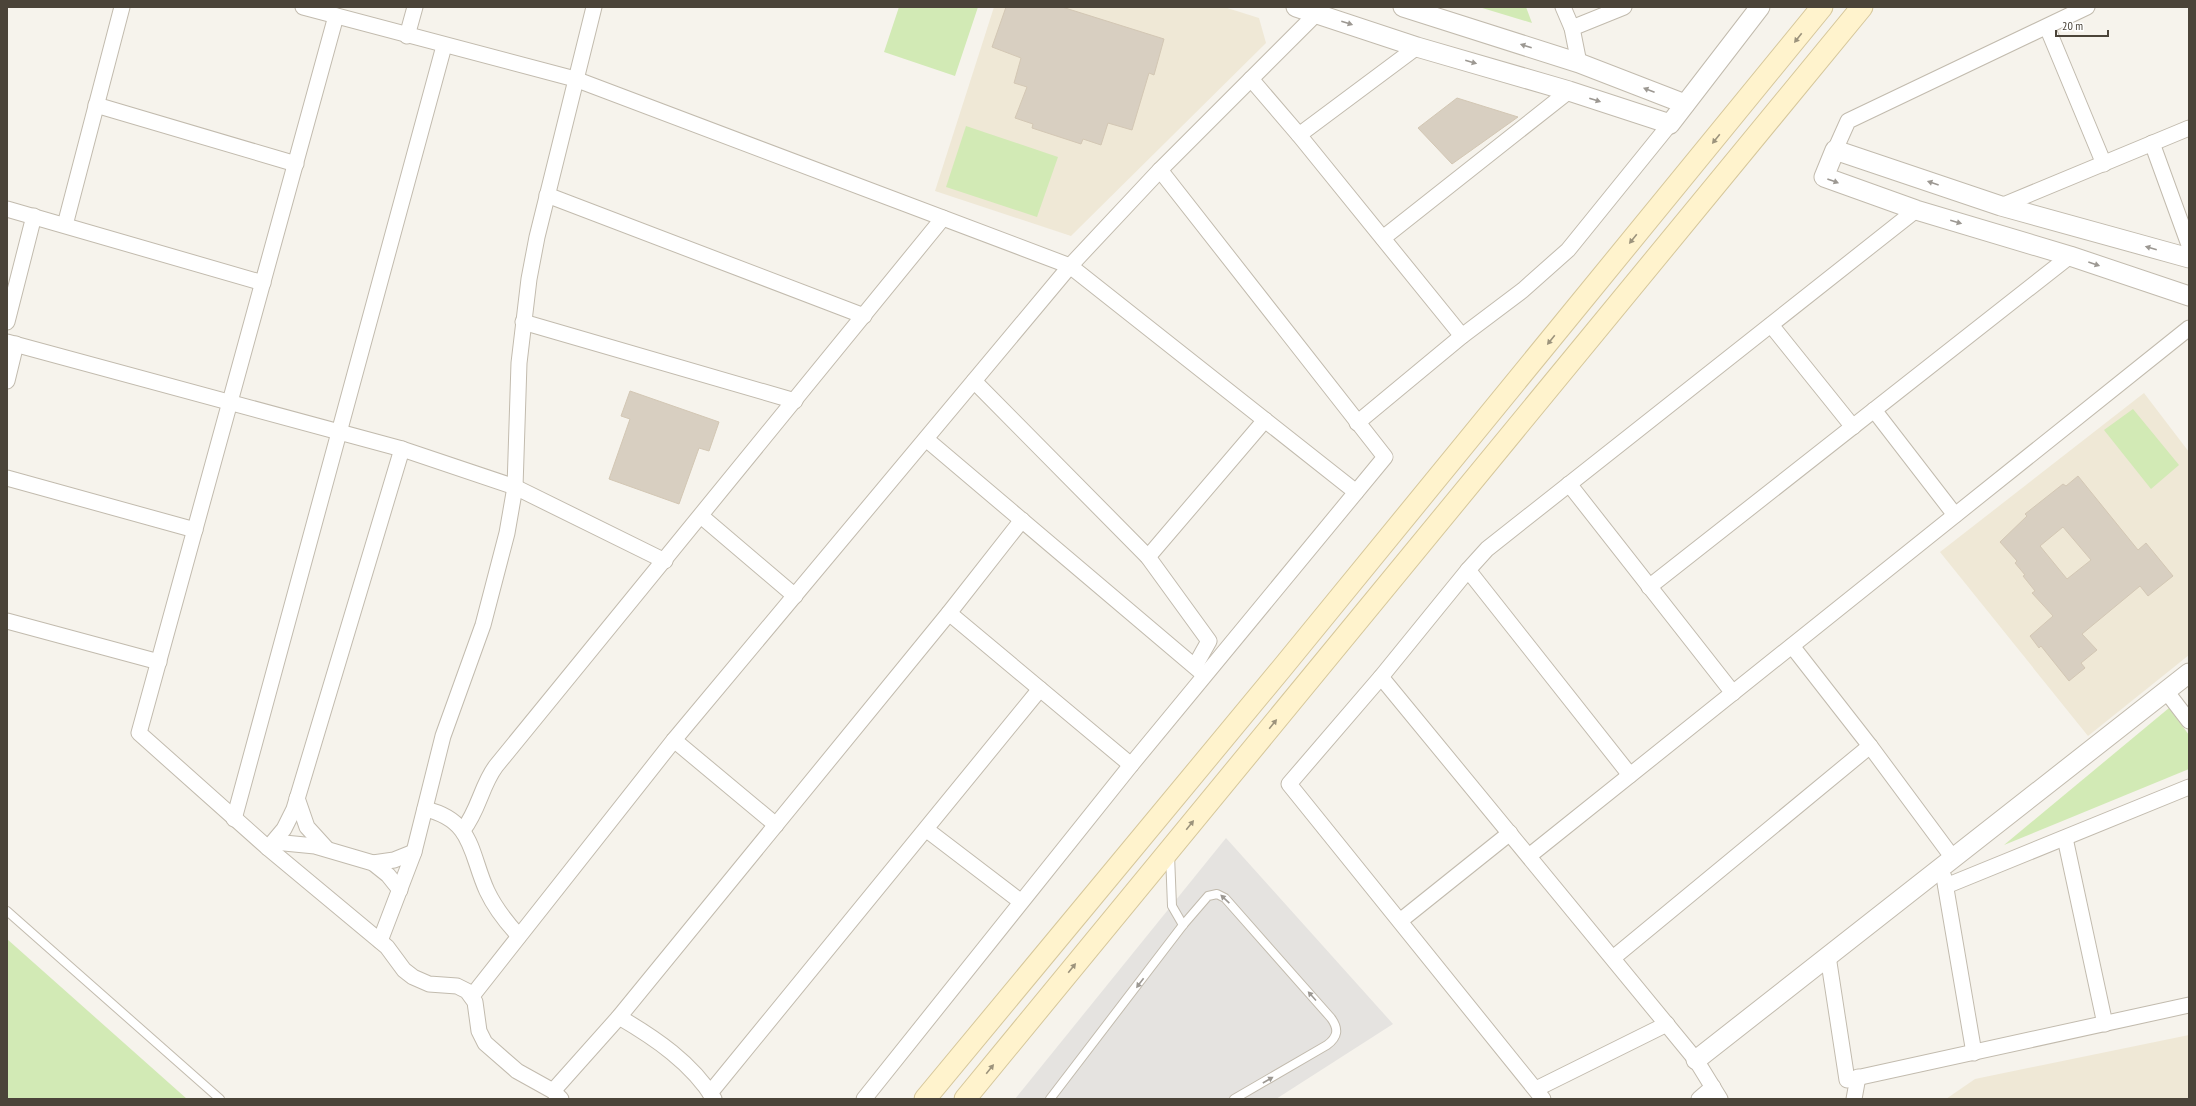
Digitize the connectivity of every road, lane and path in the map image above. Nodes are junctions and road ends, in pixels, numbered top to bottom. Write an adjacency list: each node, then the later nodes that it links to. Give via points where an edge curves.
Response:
1 (122, 7): 25 (street)
2 (303, 7): 14 (street)
3 (415, 7): 17 (street)
4 (594, 7): 21 (street)
5 (1296, 7): 13 (street)
6 (1403, 7): 20 (street, one-way to 6)
7 (1563, 7): 16 (street)
8 (1624, 7): 16 (street)
9 (1760, 7): 24 (street)
10 (1822, 7): 134 (main road, one-way to 134)
11 (1862, 7): 105 (main road, one-way to 11)
12 (2087, 7): 15 (street)
13 (1317, 13): 19 (street, one-way to 19); 22 (street)
14 (336, 16): 17 (street); 31 (street)
15 (2047, 27): 30 (street, via 1848,121); 32 (street)
16 (1572, 28): 20 (street)
17 (407, 36): 18 (street)
18 (444, 46): 21 (street); 63 (street)
19 (1418, 47): 23 (street, one-way to 23); 28 (street)
20 (1579, 63): 23 (street); 24 (street, one-way to 20)
21 (574, 79): 34 (street); 39 (street)
22 (1251, 79): 28 (street); 33 (street)
23 (1569, 91): 26 (street, one-way to 26); 41 (street)
24 (1685, 104): 26 (street)
25 (96, 105): 31 (street); 40 (street)
26 (1670, 124): 53 (street, via 1568,250 1522,290)
27 (2189, 128): 29 (street)
28 (1300, 135): 41 (street)
29 (2152, 143): 32 (street); 42 (street)
30 (1835, 150): 35 (street, one-way to 30); 37 (street, one-way to 37, via 1824,178)
31 (296, 164): 46 (street)
32 (2104, 164): 35 (street)
33 (1160, 170): 45 (street); 61 (street)
34 (548, 195): 48 (street); 50 (street, via 537,237)
35 (2001, 206): 44 (street, one-way to 35)
36 (7, 208): 38 (street)
37 (1916, 210): 43 (street, one-way to 43); 51 (street)
38 (34, 216): 40 (street); 49 (street)
39 (943, 218): 45 (street); 48 (street)
40 (65, 225): 46 (street)
41 (1383, 238): 53 (street)
42 (2189, 245)
43 (2070, 256): 47 (street, one-way to 47); 59 (street)
44 (2189, 258)
45 (1070, 266): 56 (street); 60 (street)
46 (263, 283): 58 (street)
47 (2189, 296)
48 (864, 316): 57 (street)
49 (7, 322)
50 (523, 322): 57 (street); 68 (street, via 516,405)
51 (1771, 325): 62 (street); 67 (street)
52 (2189, 328): 70 (street)
53 (1462, 336): 61 (street)
54 (12, 343): 55 (street); 58 (street)
55 (7, 381)
56 (974, 381): 64 (street); 74 (street)
57 (795, 401): 71 (street)
58 (230, 402): 63 (street); 73 (street)
59 (1874, 410): 62 (street); 70 (street)
60 (1265, 420): 69 (street); 74 (street)
61 (1357, 423): 69 (street, via 1385,457)
62 (1853, 427): 77 (street)
63 (339, 432): 65 (street); 97 (street)
64 (926, 439): 72 (street); 78 (street)
65 (402, 449): 68 (street); 95 (street)
66 (7, 478): 73 (street)
67 (1569, 484): 76 (street, via 1487,549); 77 (street)
68 (515, 487): 75 (street); 96 (street, via 494,587 443,736)
69 (1356, 492): 83 (street)
70 (1955, 515): 81 (street)
71 (701, 516): 75 (street); 78 (street)
72 (1022, 520): 79 (street); 83 (street)
73 (195, 530): 82 (street)
74 (1148, 556): 83 (street, via 1209,641)
75 (665, 561): 99 (street, via 490,774 475,812)
76 (1468, 570): 85 (street); 93 (street)
77 (1649, 587): 88 (street)
78 (795, 596): 90 (street)
79 (949, 613): 86 (street); 98 (street)
80 (7, 621): 82 (street)
81 (1792, 646): 88 (street); 91 (street)
82 (159, 662): 97 (street, via 139,733)
83 (1200, 671): 92 (street)
84 (2189, 673): 87 (street)
85 (1382, 677): 101 (street); 114 (street, via 1289,784)
86 (1040, 689): 92 (street); 100 (street)
87 (2166, 691): 89 (street); 108 (street)
88 (1733, 693): 93 (street)
89 (2189, 720)
90 (674, 740): 98 (street); 116 (street)
91 (1870, 746): 108 (street); 119 (street)
92 (1131, 765): 112 (street)
93 (1630, 775): 107 (street)
94 (2189, 787): 102 (street)
95 (297, 798): 103 (street, via 290,819); 104 (street, via 308,827 316,839)
96 (426, 809): 99 (street, via 446,816); 106 (street)
97 (234, 819): 103 (street)
98 (776, 826): 122 (street)
99 (463, 830): 116 (street, via 473,849 488,893 496,908)
100 (927, 830): 112 (street); 131 (street)
101 (1510, 833): 107 (street); 114 (street)
102 (2065, 838): 110 (street); 124 (street)
103 (271, 845): 104 (street, via 301,843); 117 (street)
104 (328, 849): 109 (street)
105 (1170, 849): 115 (lane, via 1172,906); 135 (main road, one-way to 105)
106 (414, 852): 109 (street, via 394,860); 111 (street)
107 (1529, 856): 119 (street)
108 (1948, 862): 110 (street); 118 (street)
109 (373, 863): 111 (street, via 388,875)
110 (1946, 886): 125 (street)
111 (400, 890): 117 (street)
112 (1020, 901): 133 (street)
113 (7, 911): 132 (lane)
114 (1400, 921): 129 (street)
115 (1183, 926): 136 (lane, one-way to 136); 137 (lane, one-way to 115, via 1334,1040 1336,1025 1222,895 1208,896)
116 (519, 936): 120 (street)
117 (380, 941): 120 (street, via 412,977 429,984 456,986)
118 (1828, 956): 126 (street); 127 (street, via 1847,1080)
119 (1612, 958): 123 (street)
120 (472, 996): 130 (street, via 477,1008 479,1031 485,1043 517,1071)
121 (2189, 1005): 124 (street)
122 (619, 1017): 130 (street); 131 (street, via 660,1042 695,1074)
123 (1667, 1024): 126 (street); 129 (street)
124 (2105, 1024): 125 (street)
125 (1974, 1054): 127 (street)
126 (1696, 1060): 128 (street)
127 (1858, 1077): 139 (street)
128 (1717, 1093): 138 (street)
129 (1539, 1094)
130 (557, 1095)
131 (712, 1096)
132 (220, 1099)
133 (864, 1099)
134 (925, 1099)
135 (965, 1099)
136 (1050, 1099)
137 (1234, 1099)
138 (1699, 1099)
139 (1854, 1099)

